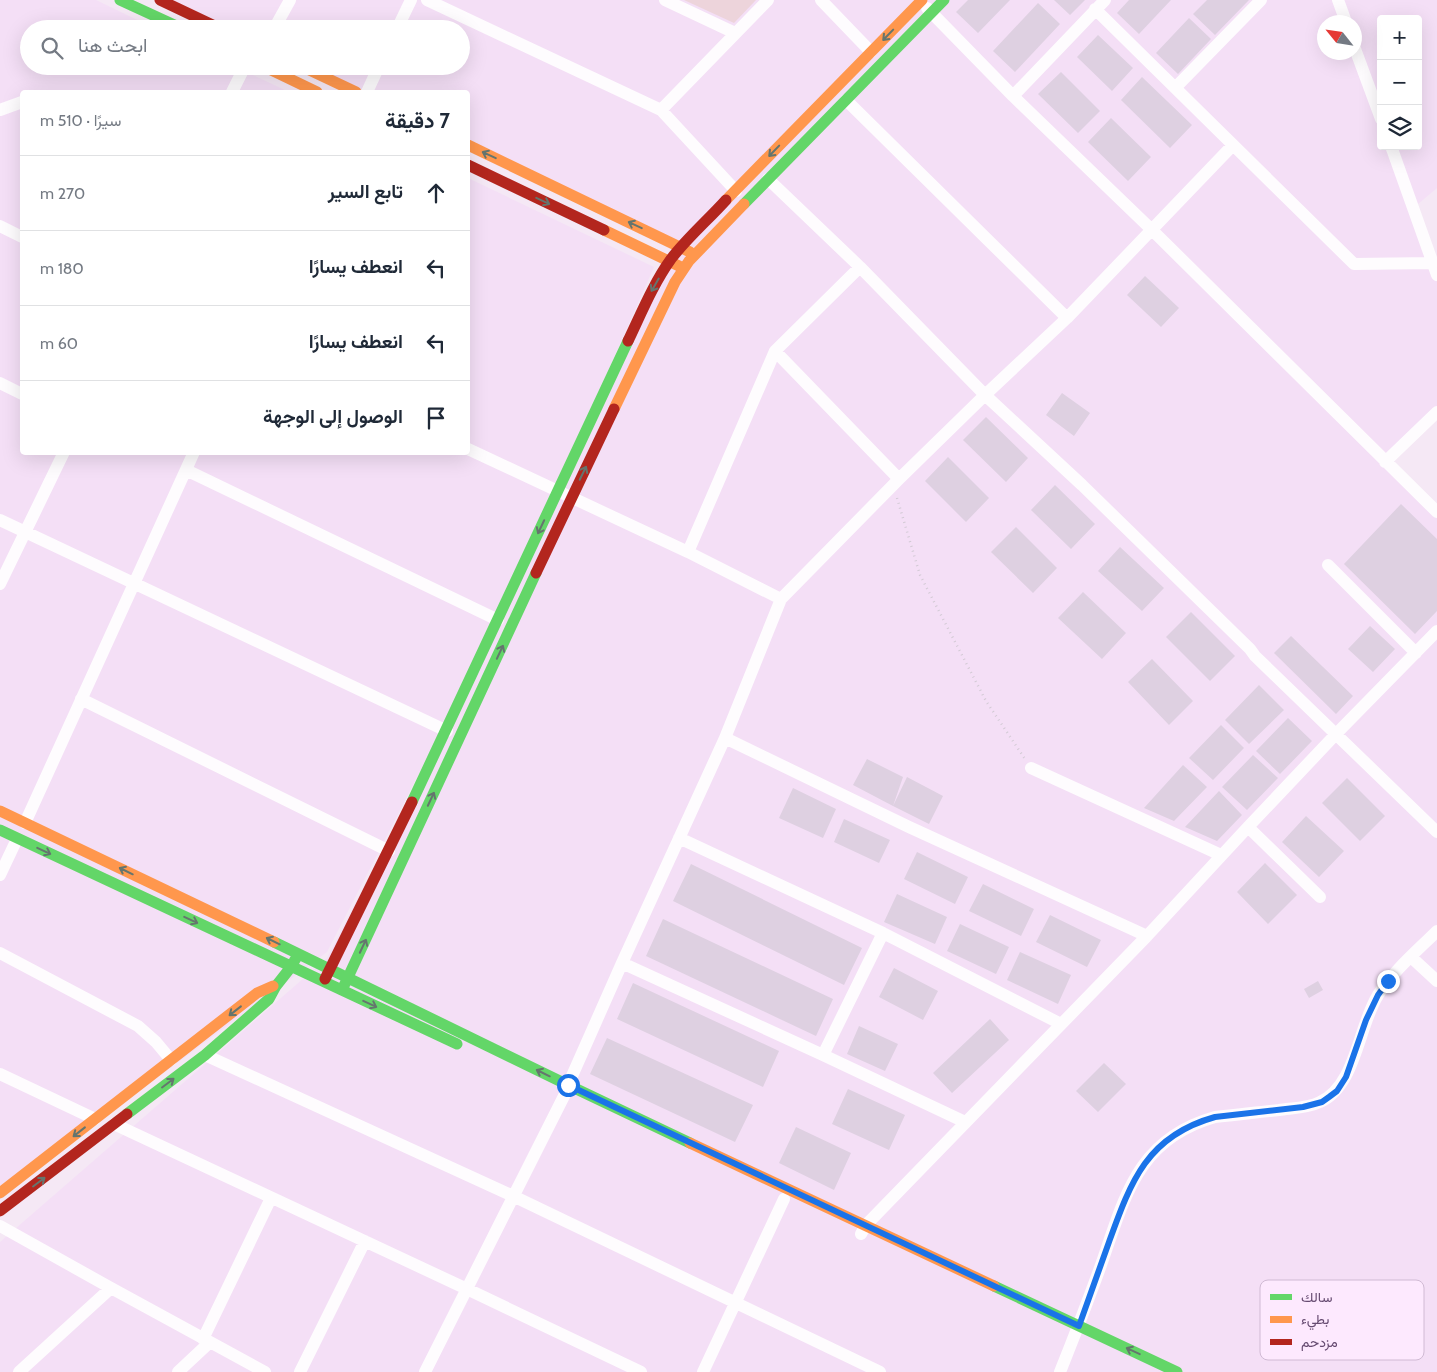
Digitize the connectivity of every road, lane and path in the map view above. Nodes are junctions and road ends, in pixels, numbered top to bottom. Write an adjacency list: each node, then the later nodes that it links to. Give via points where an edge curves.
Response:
1 (120, 0): 17 (street)
2 (160, 0): 18 (street)
3 (290, 0): 19 (street)
4 (411, 0): 20 (street)
5 (427, 0): 22 (street)
6 (665, 0): 23 (street)
7 (768, 0): 23 (street)
8 (821, 0): 24 (street)
9 (944, 0): 15 (street)
10 (1105, 0): 14 (street)
11 (1261, 0): 30 (street)
12 (1338, 0): 16 (street)
13 (921, 1): 15 (street); 24 (street, one-way to 24)
14 (1095, 9): 30 (street); 35 (street)
15 (931, 13): 35 (street); 36 (street)
16 (1343, 15)
17 (163, 20)
18 (202, 20)
19 (279, 20)
20 (402, 20)
21 (470, 20): 40 (street)
22 (470, 20)
23 (735, 33): 40 (street)
24 (871, 52): 46 (street, one-way to 46)
25 (1359, 60): 38 (street)
26 (240, 75): 31 (street)
27 (282, 75): 32 (street)
28 (320, 75): 33 (street)
29 (376, 75): 34 (street)
30 (1175, 88): 41 (street)
31 (233, 90)
32 (313, 90)
33 (352, 90)
34 (368, 90)
35 (1013, 96): 48 (street)
36 (846, 100): 45 (street); 56 (street)
37 (20, 103): 39 (street)
38 (1377, 108)
39 (0, 110)
40 (661, 110): 46 (street)
41 (1233, 145): 48 (street); 55 (street, via 1354,264)
42 (470, 146): 50 (street, one-way to 42)
43 (1392, 150): 55 (street)
44 (470, 169): 52 (street, one-way to 52)
45 (768, 179): 51 (street); 53 (street)
46 (736, 191): 50 (street)
47 (0, 226): 49 (street)
48 (1152, 230): 56 (street); 65 (street)
49 (20, 236)
50 (681, 247): 51 (street); 52 (street)
51 (695, 254): 54 (street)
52 (670, 262): 54 (street); 68 (street, one-way to 68, via 651,293)
53 (860, 267): 57 (street); 60 (street)
54 (683, 269): 69 (street, one-way to 54)
55 (1435, 269)
56 (1067, 318): 60 (street)
57 (775, 351): 67 (street); 73 (street)
58 (0, 383): 59 (street)
59 (20, 393)
60 (985, 395): 67 (street); 83 (street)
61 (1437, 412): 65 (street)
62 (470, 450): 68 (street)
63 (63, 455): 72 (street)
64 (193, 455): 66 (street)
65 (1385, 462): 70 (street)
66 (186, 470): 76 (street); 78 (street)
67 (896, 482): 77 (street); 85 (path, via 920,575 986,701)
68 (557, 492): 69 (street); 78 (street, one-way to 78)
69 (571, 498): 73 (street); 106 (street, one-way to 69)
70 (1437, 512)
71 (0, 520): 72 (street)
72 (26, 532): 75 (street); 76 (street)
73 (688, 552): 77 (street)
74 (1328, 565): 80 (street)
75 (0, 584)
76 (134, 584): 81 (street); 82 (street)
77 (781, 599): 84 (street)
78 (498, 620): 82 (street)
79 (1437, 631): 80 (street)
80 (1416, 653): 83 (street)
81 (81, 699): 87 (street); 93 (street)
82 (447, 731): 93 (street)
83 (1336, 734): 88 (street); 90 (street)
84 (725, 738): 92 (street); 99 (street)
85 (1032, 768): 94 (street)
86 (0, 812): 87 (street)
87 (25, 824): 101 (street, one-way to 87)
88 (1248, 827): 94 (street); 96 (street)
89 (0, 830): 91 (street)
90 (1437, 832)
91 (17, 838): 95 (street); 104 (street, one-way to 104)
92 (679, 838): 98 (street); 103 (street)
93 (389, 851): 105 (street)
94 (1221, 855): 99 (street)
95 (0, 876)
96 (1320, 897)
97 (1437, 931): 102 (street)
98 (882, 933): 111 (street); 113 (street)
99 (1148, 936): 111 (street)
100 (0, 953): 114 (street, via 138,1026)
101 (298, 954): 104 (street); 105 (street)
102 (1411, 957): 107 (street); 131 (street, via 1378,995 1346,1077 1337,1091 1322,1102 1303,1107 1203,1121 1169,1138 1151,1155 1125,1198)
103 (622, 963): 113 (street); 116 (street)
104 (291, 967): 108 (street); 109 (street)
105 (330, 969): 106 (street); 108 (street)
106 (348, 977): 110 (street); 116 (street, one-way to 106)
107 (1437, 981)
108 (323, 982): 110 (street)
109 (276, 986): 112 (street, via 269,999); 114 (street, one-way to 114, via 257,993)
110 (342, 990): 116 (street, one-way to 116, via 472,1051)
111 (1061, 1024): 118 (street)
112 (204, 1055): 119 (street, one-way to 112); 121 (street)
113 (823, 1055): 118 (street)
114 (171, 1060): 117 (street)
115 (0, 1074): 117 (street)
116 (567, 1090): 121 (street); 123 (street); 126 (street)
117 (95, 1119): 120 (street, one-way to 120)
118 (965, 1122): 126 (street)
119 (114, 1124): 122 (street); 124 (street, one-way to 119)
120 (0, 1193)
121 (513, 1196): 129 (street); 130 (street)
122 (271, 1198): 127 (street); 132 (street)
123 (784, 1199): 126 (street); 130 (street)
124 (0, 1211)
125 (0, 1226): 128 (street)
126 (864, 1230): 131 (street)
127 (365, 1241): 129 (street); 136 (street)
128 (111, 1288): 132 (street); 133 (street)
129 (467, 1289): 137 (street); 138 (street)
130 (735, 1303): 139 (street); 140 (street)
131 (1077, 1330): 141 (street); 142 (street); 143 (street, one-way to 131)
132 (207, 1340): 134 (street); 135 (street)
133 (19, 1372)
134 (178, 1372)
135 (265, 1372)
136 (300, 1372)
137 (426, 1372)
138 (641, 1372)
139 (703, 1372)
140 (880, 1372)
141 (1060, 1372)
142 (1155, 1372)
143 (1177, 1372)

